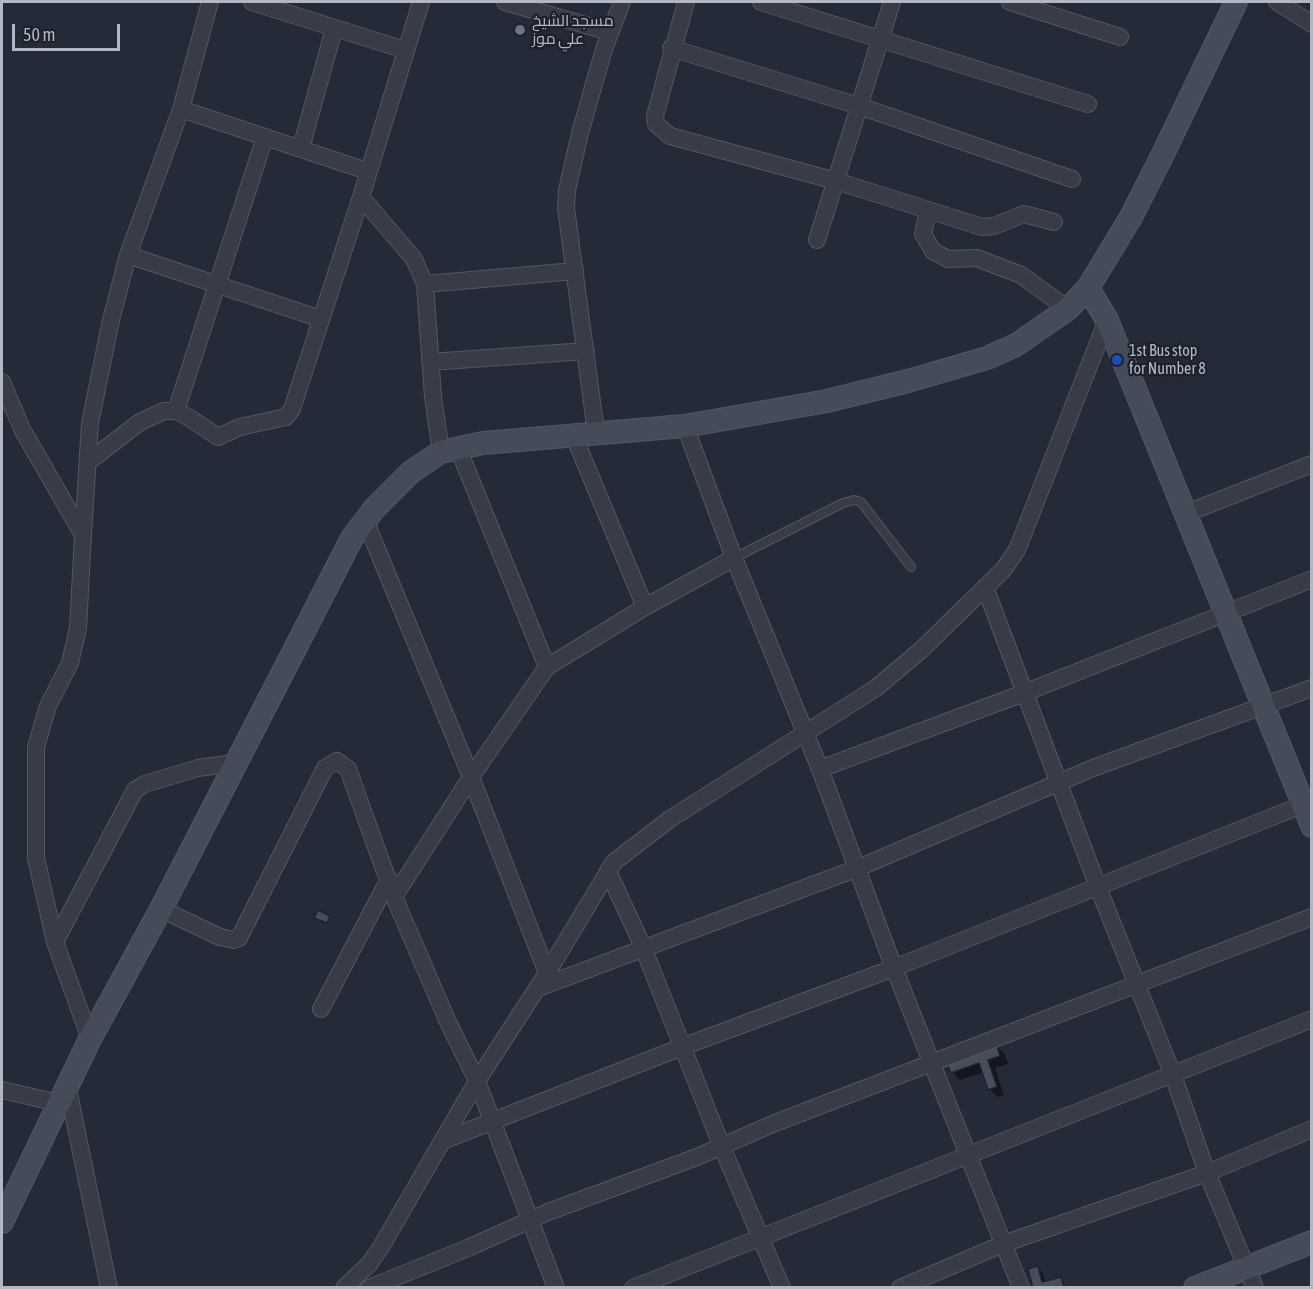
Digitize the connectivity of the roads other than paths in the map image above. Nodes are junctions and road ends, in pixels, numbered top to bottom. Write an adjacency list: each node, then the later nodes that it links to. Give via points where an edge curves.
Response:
1 (252, 2): 13 (street)
2 (421, 2): 18 (street)
3 (505, 2): 14 (street)
4 (622, 2): 14 (street)
5 (686, 2): 17 (street)
6 (761, 2): 16 (street)
7 (892, 2): 16 (street)
8 (1010, 2): 15 (street)
9 (1236, 2): 35 (street, via 1136,207)
10 (1277, 2): 12 (street)
11 (207, 3): 21 (street)
12 (1311, 24)
13 (334, 29): 18 (street); 23 (street)
14 (610, 32): 32 (street, via 567,190 567,226)
15 (1120, 37)
16 (880, 39): 19 (street); 20 (street)
17 (671, 48): 20 (street); 26 (street, via 655,116 662,130 670,136)
18 (405, 50): 24 (street)
19 (1088, 104)
20 (859, 106): 25 (street); 26 (street)
21 (181, 109): 22 (street); 31 (street)
22 (265, 137): 23 (street); 34 (street)
23 (301, 148): 24 (street)
24 (367, 171): 27 (street)
25 (1072, 179)
26 (836, 181): 28 (street); 30 (street)
27 (362, 197): 33 (street, via 414,259); 37 (street)
28 (928, 211): 29 (street, via 982,227 1024,214); 36 (street, via 923,234 933,251 948,259 977,258 1021,275)
29 (1054, 222)
30 (817, 240)
31 (128, 255): 34 (street); 47 (street, via 90,423)
32 (575, 271): 33 (street); 39 (street)
33 (425, 284): 40 (street)
34 (218, 286): 37 (street); 42 (street)
35 (1088, 288): 36 (street); 38 (street)
36 (1068, 309): 43 (street, via 1016,345 953,368 827,401)
37 (321, 319): 42 (street, via 297,399 286,417 218,437)
38 (1107, 320): 49 (street); 55 (street, via 1017,550)
39 (586, 351): 40 (street); 44 (street)
40 (430, 362): 46 (street)
41 (2, 382): 51 (street, via 23,431)
42 (176, 411): 47 (street, via 151,415)
43 (685, 426): 44 (street); 52 (street)
44 (596, 432): 45 (street)
45 (573, 434): 46 (street); 56 (street)
46 (450, 450): 50 (street, via 411,472); 58 (street)
47 (87, 462): 51 (street)
48 (1311, 464): 49 (street)
49 (1187, 513): 57 (street)
50 (365, 520): 63 (street); 65 (street)
51 (83, 535): 76 (street, via 78,628 70,663 48,706 36,747 36,858)
52 (734, 558): 53 (lane, via 854,500 861,502); 56 (street); 62 (street)
53 (911, 567)
54 (1311, 579): 57 (street)
55 (985, 587): 60 (street); 62 (street, via 897,671 853,705)
56 (645, 607): 58 (street)
57 (1227, 612): 60 (street); 61 (street)
58 (548, 667): 65 (street)
59 (1311, 688): 61 (street)
60 (1024, 693): 64 (street); 66 (street)
61 (1265, 706): 66 (street); 67 (street)
62 (806, 733): 64 (street); 70 (street, via 670,819 622,854)
63 (234, 763): 74 (street); 76 (street, via 198,768 135,790)
64 (820, 769): 69 (street)
65 (471, 777): 73 (street); 79 (street)
66 (1058, 782): 69 (street); 72 (street)
67 (1307, 802): 68 (street); 72 (street)
68 (1311, 826)
69 (858, 868): 77 (street); 78 (street)
70 (608, 871): 77 (street); 79 (street)
71 (389, 879): 73 (street); 74 (street, via 348,769 337,761 325,768 239,938 220,937); 81 (street)
72 (1098, 887): 78 (street); 80 (street)
73 (394, 897): 87 (street)
74 (161, 909): 83 (street)
75 (1311, 917): 80 (street)
76 (55, 942): 83 (street)
77 (643, 947): 79 (street); 84 (street)
78 (894, 968): 84 (street); 85 (street)
79 (543, 980): 87 (street)
80 (1137, 985): 85 (street); 86 (street)
81 (321, 1008)
82 (1311, 1019): 86 (street)
83 (90, 1039): 89 (street)
84 (682, 1047): 90 (street); 93 (street)
85 (932, 1062): 93 (street); 94 (street)
86 (1173, 1075): 94 (street); 95 (street)
87 (477, 1081): 90 (street); 92 (street)
88 (2, 1090): 89 (street)
89 (62, 1094): 97 (street); 102 (street)
90 (493, 1122): 92 (street); 96 (street)
91 (1311, 1130): 95 (street)
92 (442, 1142): 103 (street, via 381,1247)
93 (722, 1147): 96 (street); 98 (street)
94 (967, 1154): 98 (street); 100 (street)
95 (1208, 1173): 100 (street); 101 (street)
96 (531, 1220): 104 (street); 105 (street)
97 (2, 1222)
98 (762, 1237): 106 (street); 107 (street)
99 (1311, 1242): 101 (street)
100 (1003, 1244): 108 (street); 109 (street)
101 (1250, 1277): 110 (street)
102 (109, 1287)
103 (344, 1287)
104 (369, 1287)
105 (556, 1287)
106 (633, 1287)
107 (782, 1287)
108 (900, 1287)
109 (1021, 1287)
110 (1195, 1287)

